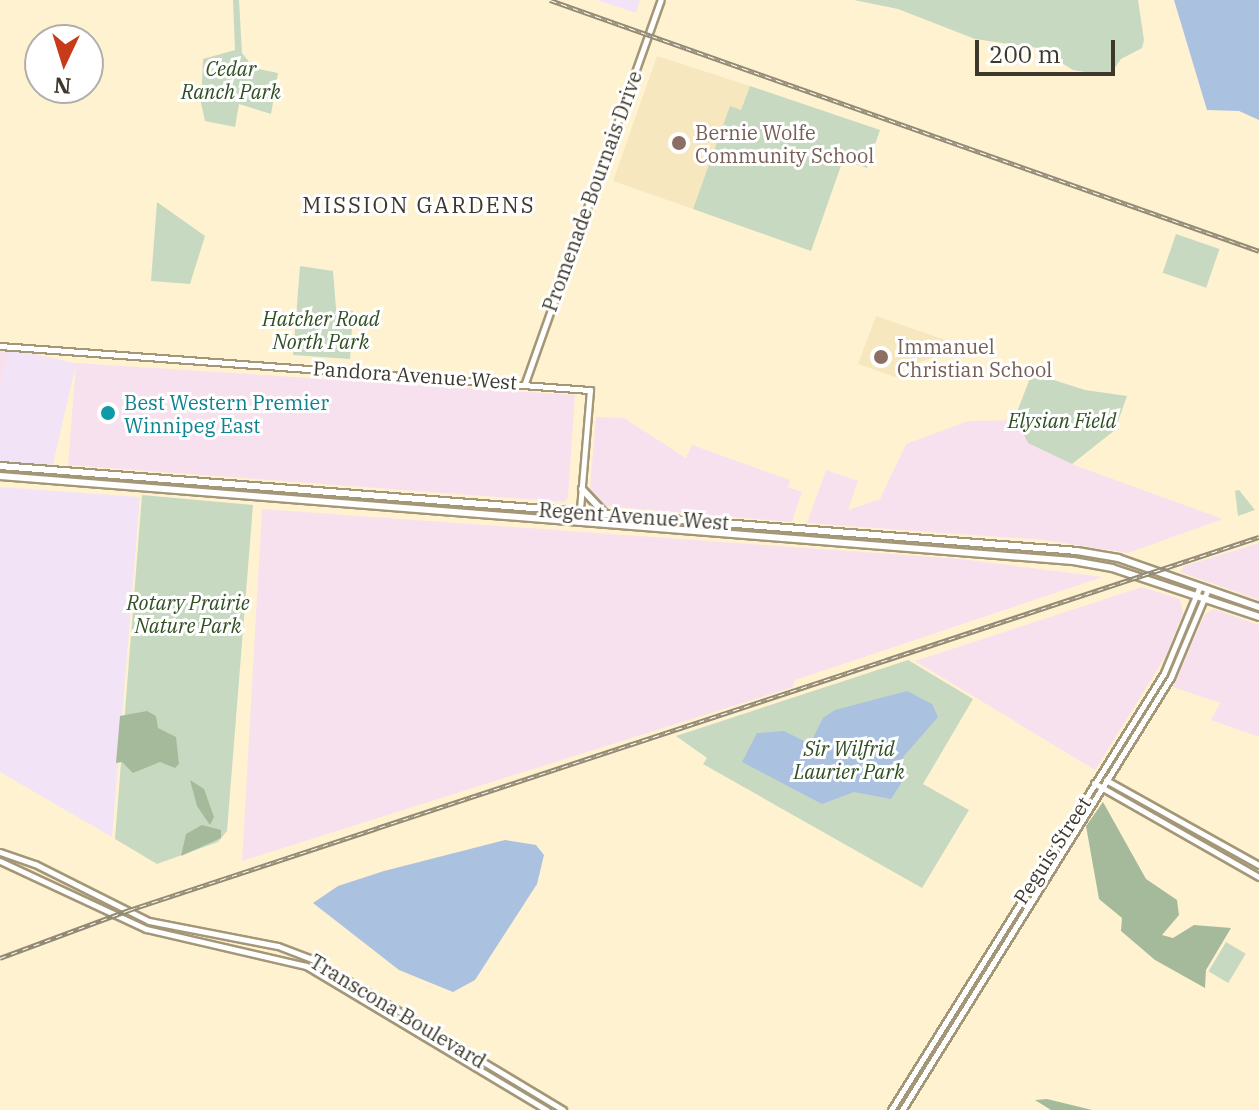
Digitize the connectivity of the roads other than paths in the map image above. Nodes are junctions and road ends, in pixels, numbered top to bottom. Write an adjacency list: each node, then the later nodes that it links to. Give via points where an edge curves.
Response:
1 (661, 0): 3 (street, Promenade Bournais Drive)
2 (0, 346): 3 (street, Pandora Avenue West)
3 (525, 383): 6 (street, Pandora Avenue West, via 590,390)
4 (0, 466): 7 (main road, Regent Avenue West)
5 (0, 476): 9 (main road, Regent Avenue West)
6 (582, 489): 7 (street); 8 (main road)
7 (580, 514): 8 (main road, Regent Avenue West); 9 (street)
8 (607, 515): 10 (main road, Regent Avenue West)
9 (579, 522): 12 (main road, Regent Avenue West)
10 (910, 537): 11 (main road, Regent Avenue West); 12 (main road)
11 (1025, 547): 13 (main road); 14 (main road, Regent Avenue West, via 1118,558)
12 (898, 548): 13 (main road, Regent Avenue West)
13 (1025, 557): 16 (main road, Regent Avenue West, via 1112,568)
14 (1200, 585): 15 (main road, Regent Avenue West); 16 (street, Peguis Street)
15 (1208, 588): 17 (street, Peguis Street); 18 (main road, Regent Avenue West)
16 (1195, 595): 17 (main road, Regent Avenue West); 20 (street, Peguis Street, via 1164,673)
17 (1205, 598): 19 (main road, Regent Avenue West); 21 (street, Peguis Street, via 1179,662)
18 (1259, 607)
19 (1259, 617)
20 (1100, 776): 21 (street); 22 (street, Peguis Street)
21 (1106, 781): 23 (street, Peguis Street); 26 (street)
22 (1094, 783): 23 (street); 30 (street, Peguis Street)
23 (1101, 788): 27 (street); 31 (street, Peguis Street)
24 (0, 852): 29 (street, Transcona Boulevard, via 149,921 307,956)
25 (0, 861): 28 (street, Transcona Boulevard, via 146,929 306,966)
26 (1259, 865)
27 (1259, 877)
28 (547, 1110)
29 (563, 1110)
30 (891, 1110)
31 (902, 1110)

